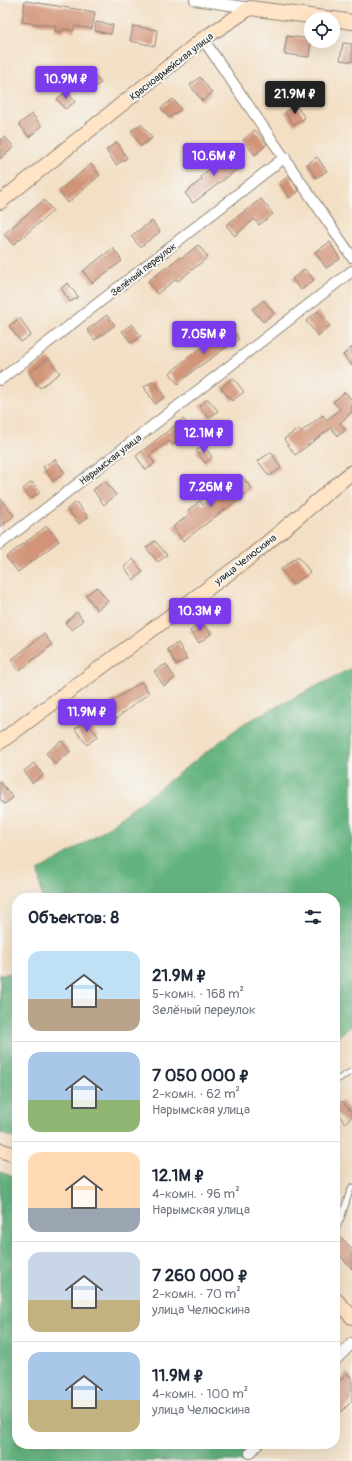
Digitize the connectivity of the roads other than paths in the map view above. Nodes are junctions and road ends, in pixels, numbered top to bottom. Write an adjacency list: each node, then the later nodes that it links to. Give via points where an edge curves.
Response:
1 (195, 0): 2 (street)
2 (250, 8): 3 (street); 6 (street, Красноармейская улица)
3 (304, 15)
4 (340, 20): 5 (street)
5 (352, 22)
6 (203, 39): 7 (street); 8 (street, Красноармейская улица)
7 (285, 157): 9 (street); 11 (street, Зелёный переулок)
8 (0, 202)
9 (352, 256)
10 (352, 271): 13 (street, Нарымская улица)
11 (0, 380)
12 (352, 472): 14 (street, улица Челюскина, via 249,558)
13 (0, 544)
14 (0, 742)
15 (352, 1071): 16 (lane)
16 (340, 1078)
17 (0, 1150): 18 (street)
18 (12, 1154)
19 (352, 1187): 20 (lane)
20 (340, 1222)
21 (340, 1304): 22 (street)
22 (352, 1317)
23 (352, 1343): 24 (street)
24 (340, 1356)
25 (254, 1449): 26 (street)
26 (250, 1453)

